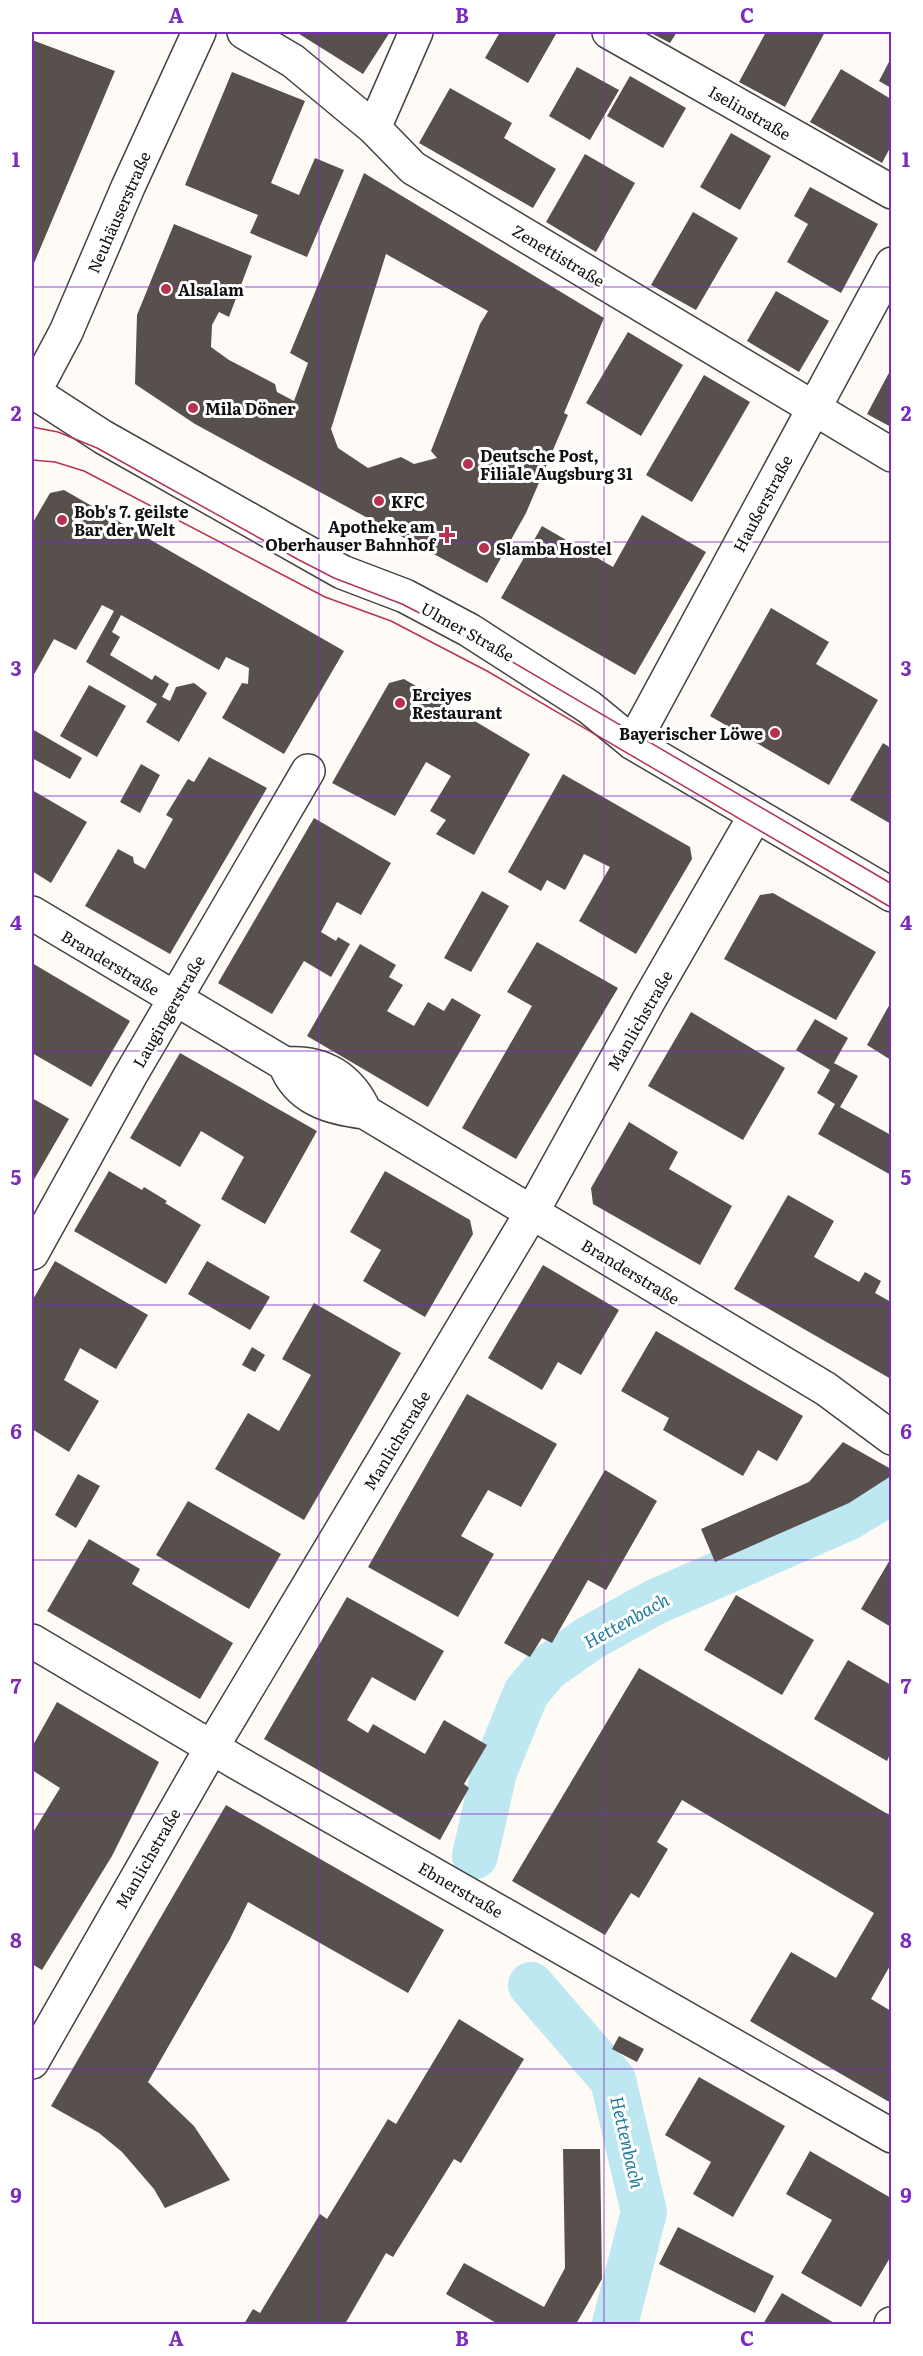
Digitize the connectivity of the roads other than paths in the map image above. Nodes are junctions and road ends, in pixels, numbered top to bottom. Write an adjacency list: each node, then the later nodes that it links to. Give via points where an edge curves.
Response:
1 (199, 32): 8 (street, Neuhäuserstraße, via 66,332)
2 (244, 32): 5 (street, Zenettistraße, via 292,62)
3 (416, 32): 5 (street)
4 (609, 32): 6 (street, Iselinstraße)
5 (374, 128): 9 (street, Zenettistraße, via 413,168)
6 (891, 192)
7 (891, 264): 9 (street, Haußerstraße)
8 (32, 394): 11 (street, Ulmer Straße, via 334,567 405,596 469,630 589,707)
9 (814, 409): 10 (street, Zenettistraße); 11 (street, Haußerstraße)
10 (891, 455)
11 (633, 743): 13 (street, Ulmer Straße)
12 (308, 771): 16 (street, Laugingerstraße)
13 (755, 816): 14 (street, Ulmer Straße); 17 (street, Manlichstraße)
14 (891, 896)
15 (32, 913): 16 (street, Branderstraße)
16 (175, 1001): 17 (street, Branderstraße, via 285,1064 320,1066 344,1080 365,1112); 18 (street, Laugingerstraße)
17 (532, 1212): 19 (street, Branderstraße, via 825,1389); 21 (street, Manlichstraße)
18 (32, 1253)
19 (891, 1438)
20 (32, 1641): 21 (street, Ebnerstraße)
21 (212, 1747): 22 (street, Manlichstraße); 23 (street, Ebnerstraße)
22 (32, 2062)
23 (891, 2136)

